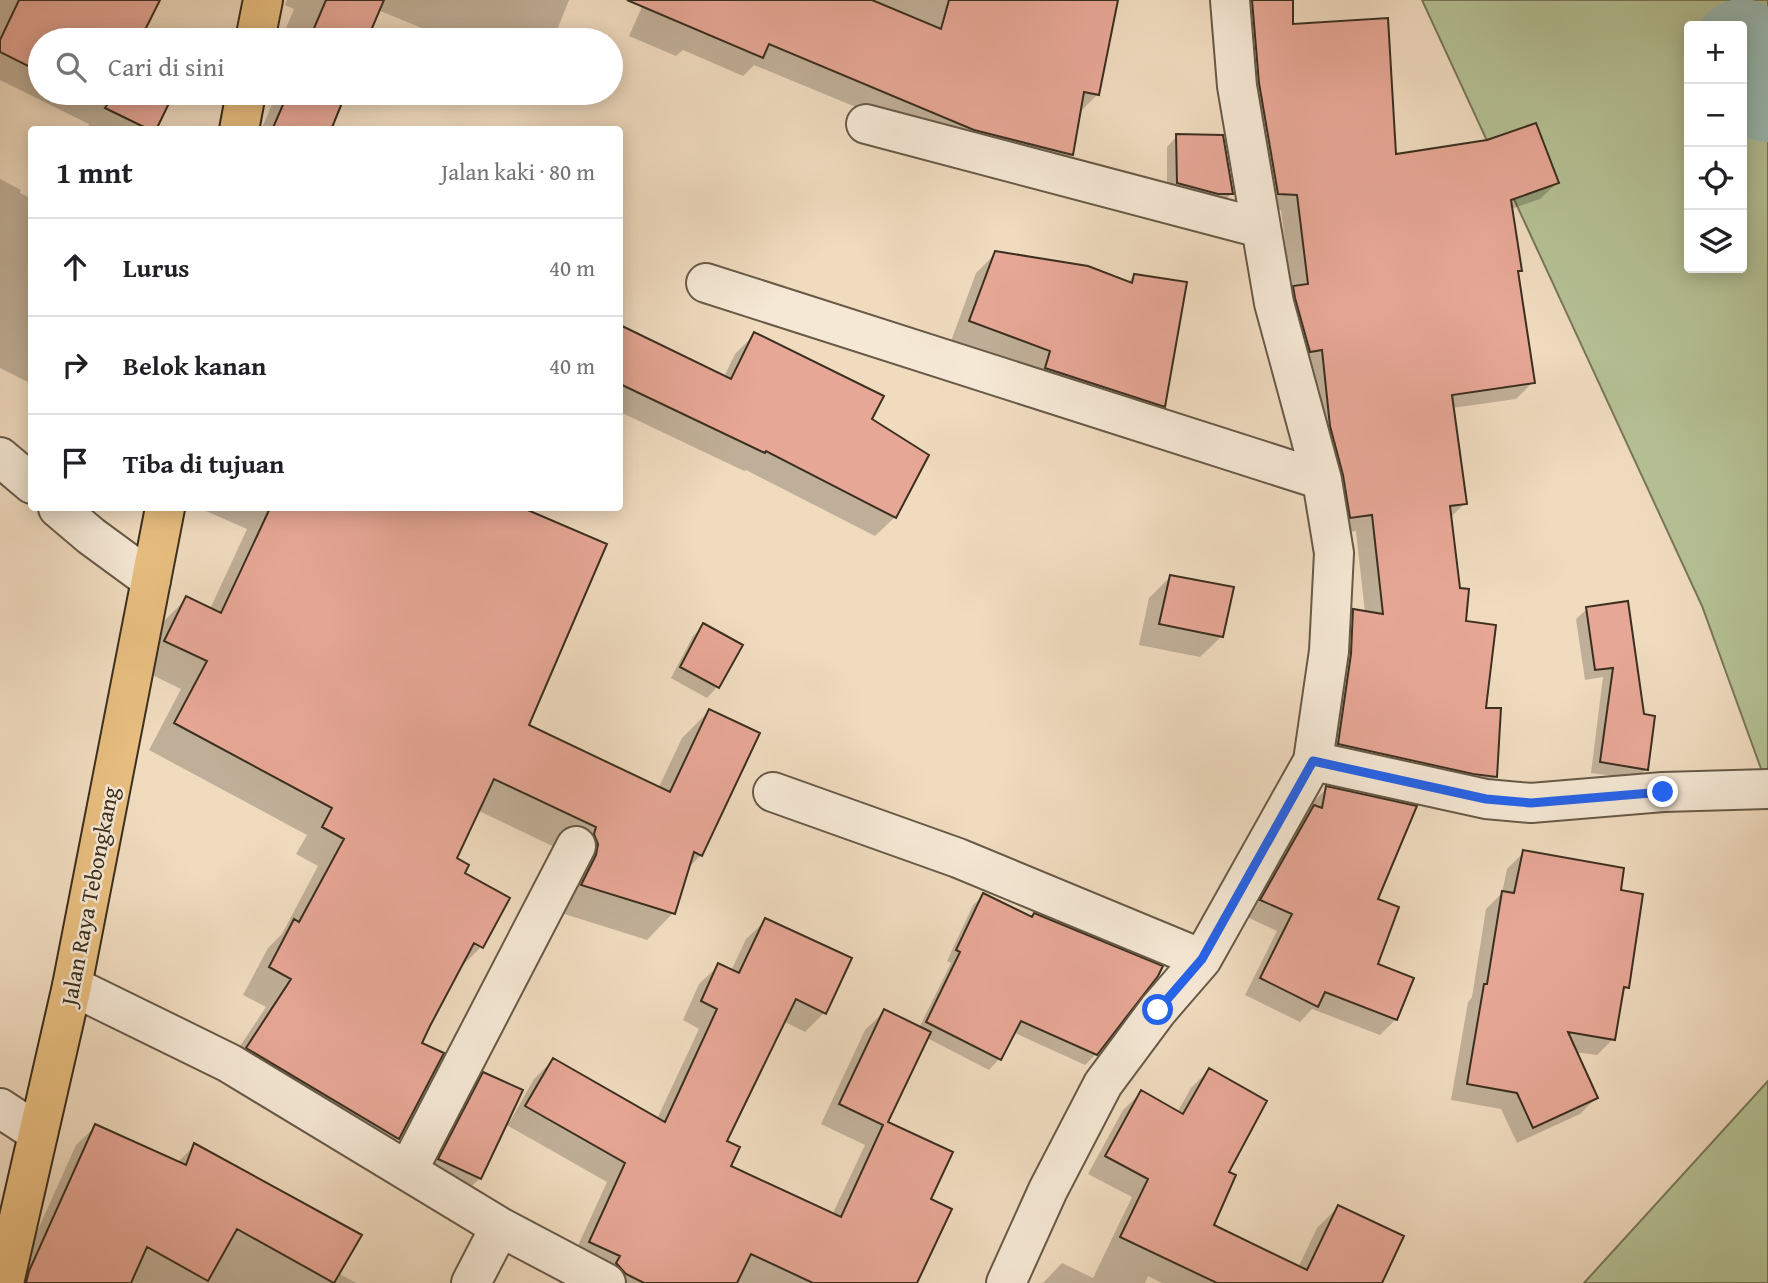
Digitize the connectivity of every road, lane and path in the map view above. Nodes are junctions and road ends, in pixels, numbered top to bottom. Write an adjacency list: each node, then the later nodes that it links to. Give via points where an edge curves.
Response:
1 (262, 0): 3 (main road)
2 (1230, 0): 7 (street, via 1237,86)
3 (257, 28)
4 (244, 105): 6 (main road)
5 (866, 124): 7 (street)
6 (240, 126)
7 (1260, 228): 10 (street, via 1274,303)
8 (706, 283): 10 (street)
9 (0, 457): 11 (street)
10 (1322, 480): 15 (street, via 1334,553 1329,651)
11 (28, 481)
12 (62, 511): 14 (street)
13 (164, 511): 14 (main road, Jalan Raya Tebongkang)
14 (151, 580): 20 (main road, Jalan Raya Tebongkang)
15 (1313, 761): 16 (street, via 1486,799 1531,803); 19 (street)
16 (1768, 789)
17 (772, 792): 19 (street, via 958,858)
18 (576, 846): 23 (street)
19 (1202, 959): 28 (street, via 1103,1084)
20 (72, 986): 22 (main road, Jalan Raya Tebongkang); 23 (street, via 229,1063)
21 (0, 1108): 22 (street)
22 (38, 1133): 25 (main road, Jalan Raya Tebongkang)
23 (408, 1170): 24 (street)
24 (500, 1227): 26 (street); 27 (street)
25 (4, 1283)
26 (471, 1283)
27 (606, 1283)
28 (1006, 1283)

